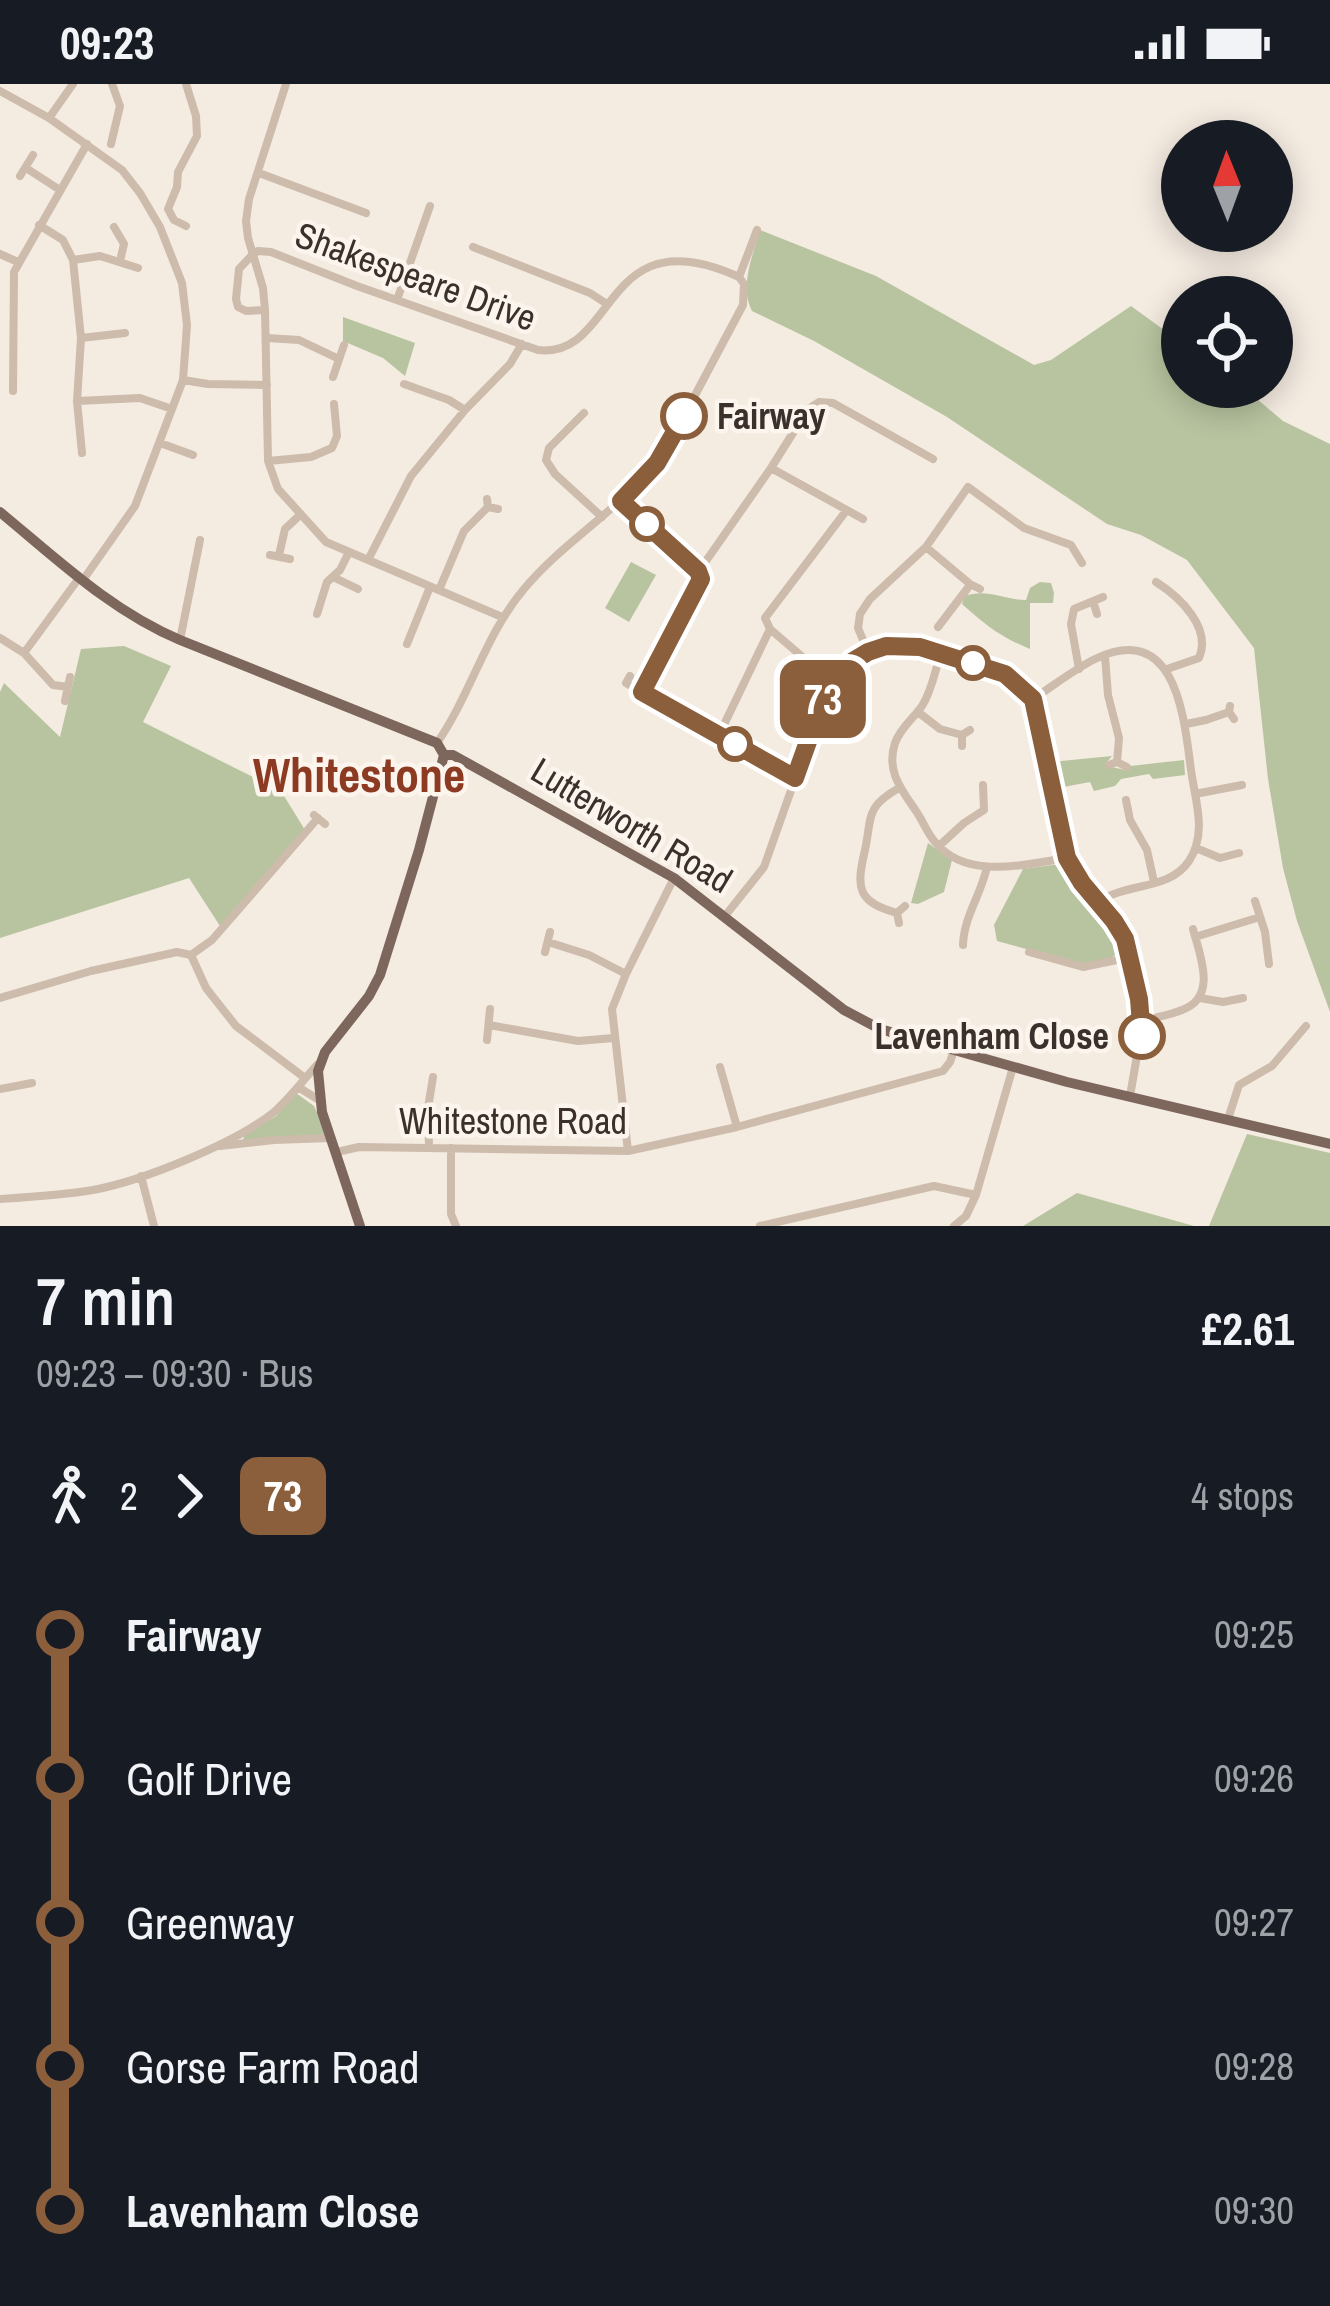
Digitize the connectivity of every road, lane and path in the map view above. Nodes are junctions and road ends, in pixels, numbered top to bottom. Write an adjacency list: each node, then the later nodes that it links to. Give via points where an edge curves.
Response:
1 (73, 84): 6 (street)
2 (112, 84): 7 (street, via 120,106)
3 (186, 84): 16 (street, via 197,127 169,202)
4 (286, 84): 10 (street)
5 (0, 91): 6 (street)
6 (49, 118): 8 (street)
7 (110, 138)
8 (87, 144): 11 (street); 38 (street, via 134,184 171,250 187,325)
9 (33, 155): 11 (street, via 23,172)
10 (260, 173): 13 (street); 20 (street, via 246,221)
11 (60, 190): 14 (street)
12 (430, 206): 26 (street)
13 (366, 213)
14 (39, 225): 21 (street, via 63,240); 23 (street)
15 (114, 226): 22 (street, via 124,244)
16 (180, 226)
17 (757, 230): 25 (street)
18 (476, 251): 27 (street)
19 (0, 254): 23 (street)
20 (253, 254): 26 (street, Shakespeare Drive, via 271,252); 28 (street); 28 (street, via 239,268 236,299 246,311)
21 (73, 260): 22 (street); 30 (street)
22 (120, 261): 24 (street)
23 (18, 262): 33 (street)
24 (138, 268)
25 (739, 277): 27 (street, Shakespeare Drive, via 667,260 634,275); 55 (street, via 743,305 657,463)
26 (397, 300): 34 (street, Shakespeare Drive)
27 (607, 304): 34 (street, Shakespeare Drive, via 569,345 550,351)
28 (265, 310): 31 (street)
29 (122, 331): 30 (street)
30 (81, 338): 42 (street)
31 (267, 338): 36 (street, via 299,340); 40 (street)
32 (0, 340): 33 (street)
33 (12, 340): 41 (street)
34 (522, 344): 45 (street)
35 (344, 345): 36 (street)
36 (338, 359): 37 (street)
37 (333, 377)
38 (183, 380): 40 (street); 44 (street)
39 (404, 383): 45 (street)
40 (267, 385): 53 (street)
41 (13, 391)
42 (77, 401): 44 (street, via 140,398); 51 (street)
43 (334, 404): 48 (street)
44 (172, 409): 49 (street)
45 (465, 410): 67 (street, via 411,476)
46 (576, 415): 60 (street, via 546,460)
47 (348, 422): 48 (street)
48 (336, 423): 53 (street, via 328,451)
49 (160, 443): 50 (street, via 193,458); 70 (street, via 135,506)
50 (193, 443)
51 (84, 448)
52 (933, 459): 54 (street, via 819,402)
53 (268, 461): 59 (street, via 278,489)
54 (771, 468): 57 (street); 68 (street)
55 (621, 501): 60 (street); 68 (street)
56 (491, 505): 72 (street, via 464,531)
57 (847, 511): 61 (street); 78 (street, via 766,614)
58 (0, 512): 70 (main road)
59 (301, 514): 64 (street, via 320,538); 66 (street, via 274,555)
60 (602, 517): 76 (street)
61 (863, 518)
62 (200, 540): 80 (street)
63 (926, 547): 65 (street, via 968,487); 77 (street, via 975,587); 82 (street, via 860,614)
64 (349, 552): 67 (street); 69 (street)
65 (1084, 558)
66 (290, 559)
67 (368, 560): 72 (street)
68 (698, 571): 90 (street, via 700,583)
69 (333, 577): 73 (street); 74 (street)
70 (81, 579): 80 (main road); 83 (street)
71 (1154, 580): 87 (street, via 1200,626 1199,658)
72 (434, 588): 76 (street); 81 (street)
73 (358, 590)
74 (317, 614)
75 (1097, 614): 86 (street, via 1098,599 1074,609)
76 (502, 617): 97 (street)
77 (943, 624)
78 (770, 629): 89 (street); 96 (street)
79 (0, 638): 83 (street)
80 (180, 640): 97 (main road)
81 (407, 644)
82 (868, 652): 84 (street, via 886,646); 89 (street)
83 (24, 653): 92 (street, via 53,685 69,682)
84 (941, 653): 91 (street, via 1005,674); 93 (street)
85 (1105, 656): 86 (street); 87 (street, via 1132,651); 100 (street)
86 (1079, 669): 91 (street)
87 (1167, 669): 95 (street)
88 (630, 676): 90 (street, via 626,683)
89 (833, 683): 101 (street)
90 (642, 692): 96 (street)
91 (1033, 699): 111 (street)
92 (65, 701)
93 (918, 712): 98 (street, via 940,729 966,732); 103 (street, via 895,744)
94 (1231, 712): 95 (street)
95 (1186, 724): 105 (street)
96 (719, 735): 101 (street)
97 (437, 743): 99 (main road)
98 (962, 746)
99 (445, 755): 113 (main road, Lutterworth Road); 137 (main road, via 380,975)
100 (1118, 765)
101 (795, 778): 118 (street, via 764,867)
102 (1245, 784): 105 (street)
103 (899, 788): 108 (street); 117 (street, via 869,815 859,875 872,904)
104 (980, 791): 108 (street, via 982,813)
105 (1195, 794): 109 (street)
106 (1128, 798): 114 (street)
107 (319, 819): 123 (street)
108 (939, 846): 112 (street)
109 (1196, 848): 110 (street, via 1220,858); 114 (street, via 1178,872)
110 (1239, 851)
111 (1067, 858): 112 (street); 116 (street)
112 (987, 867): 120 (street)
113 (674, 878): 118 (main road, Lutterworth Road); 126 (street)
114 (1154, 882): 116 (street)
115 (1255, 901): 119 (street)
116 (1099, 902): 124 (street)
117 (901, 914)
118 (725, 916): 136 (main road, Lutterworth Road, via 844,1010)
119 (1260, 917): 125 (street); 128 (street, via 1194,933 1204,976)
120 (966, 940)
121 (548, 942): 126 (street)
122 (1029, 952): 124 (street, via 1083,967)
123 (191, 955): 127 (street, via 91,971); 141 (street, via 236,1026)
124 (1131, 957): 131 (street)
125 (1271, 958)
126 (626, 974): 134 (street, via 612,1009)
127 (0, 998)
128 (1200, 998): 129 (street); 131 (street)
129 (1243, 998)
130 (490, 1009): 132 (street)
131 (1143, 1021): 144 (street)
132 (489, 1025): 134 (street); 135 (street)
133 (1301, 1027): 146 (street, via 1272,1066 1239,1085)
134 (614, 1038): 153 (street)
135 (487, 1040)
136 (954, 1051): 139 (main road, Lutterworth Road); 147 (street, Whitestone Road, via 943,1071)
137 (320, 1063): 141 (street); 145 (main road)
138 (720, 1067): 147 (street)
139 (1012, 1067): 144 (main road, Lutterworth Road); 156 (street)
140 (434, 1077): 151 (street)
141 (302, 1082): 145 (street); 150 (street, via 263,1120)
142 (32, 1083): 143 (street)
143 (0, 1089)
144 (1130, 1099): 146 (main road, Lutterworth Road)
145 (319, 1100): 148 (main road)
146 (1228, 1119): 149 (main road, Lutterworth Road)
147 (737, 1127): 153 (street, Whitestone Road)
148 (332, 1138): 150 (street); 154 (main road)
149 (1330, 1144)
150 (212, 1148): 155 (street)
151 (429, 1148): 152 (street, Whitestone Road); 154 (street, Whitestone Road)
152 (451, 1148): 153 (street, Whitestone Road); 160 (street)
153 (628, 1151)
154 (337, 1152): 159 (main road)
155 (141, 1176): 157 (street); 158 (street)
156 (976, 1195): 161 (street, via 934,1186); 162 (street)
157 (0, 1199)
158 (154, 1226)
159 (360, 1226)
160 (456, 1226)
161 (760, 1226)
162 (954, 1226)

